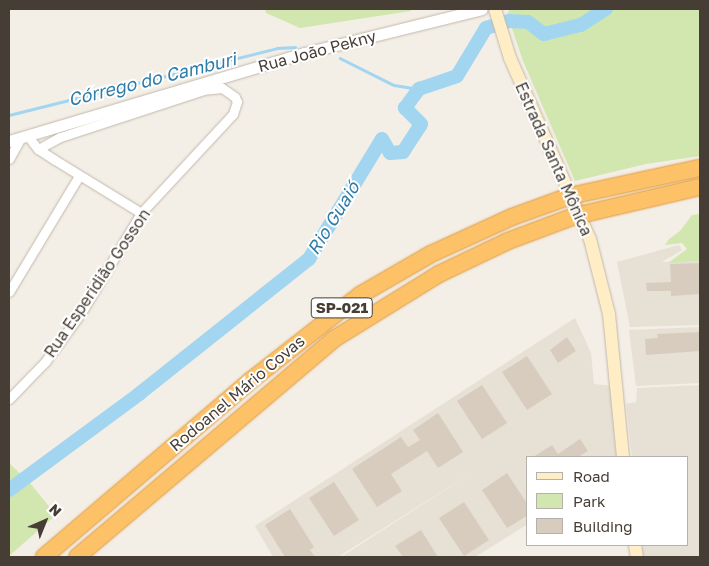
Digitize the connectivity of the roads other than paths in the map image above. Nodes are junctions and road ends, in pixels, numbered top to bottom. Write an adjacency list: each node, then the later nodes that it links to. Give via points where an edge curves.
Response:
1 (482, 9): 3 (street, Rua João Pekny, via 304,53)
2 (496, 11): 13 (main road, Estrada Santa Mônica, via 503,40 590,239 609,314)
3 (24, 136): 4 (street, Rua João Pekny); 5 (street); 6 (street)
4 (9, 141)
5 (38, 149): 8 (street); 10 (street, Rua Esperidião Gosson, via 60,137 204,90 216,88 230,92 237,102 233,114)
6 (10, 155)
7 (700, 168): 14 (highway, Rodoanel Mário Covas / SP-021, bridge, via 570,196 512,217 430,254 360,295 250,381)
8 (79, 176): 10 (street); 11 (street)
9 (700, 187): 15 (highway, Rodoanel Mário Covas / SP-021, bridge, via 575,216 508,241 439,274 334,339)
10 (141, 213): 12 (street, Rua Esperidião Gosson, via 81,313 45,362)
11 (9, 292)
12 (9, 398)
13 (623, 456)
14 (44, 557)
15 (77, 557)

